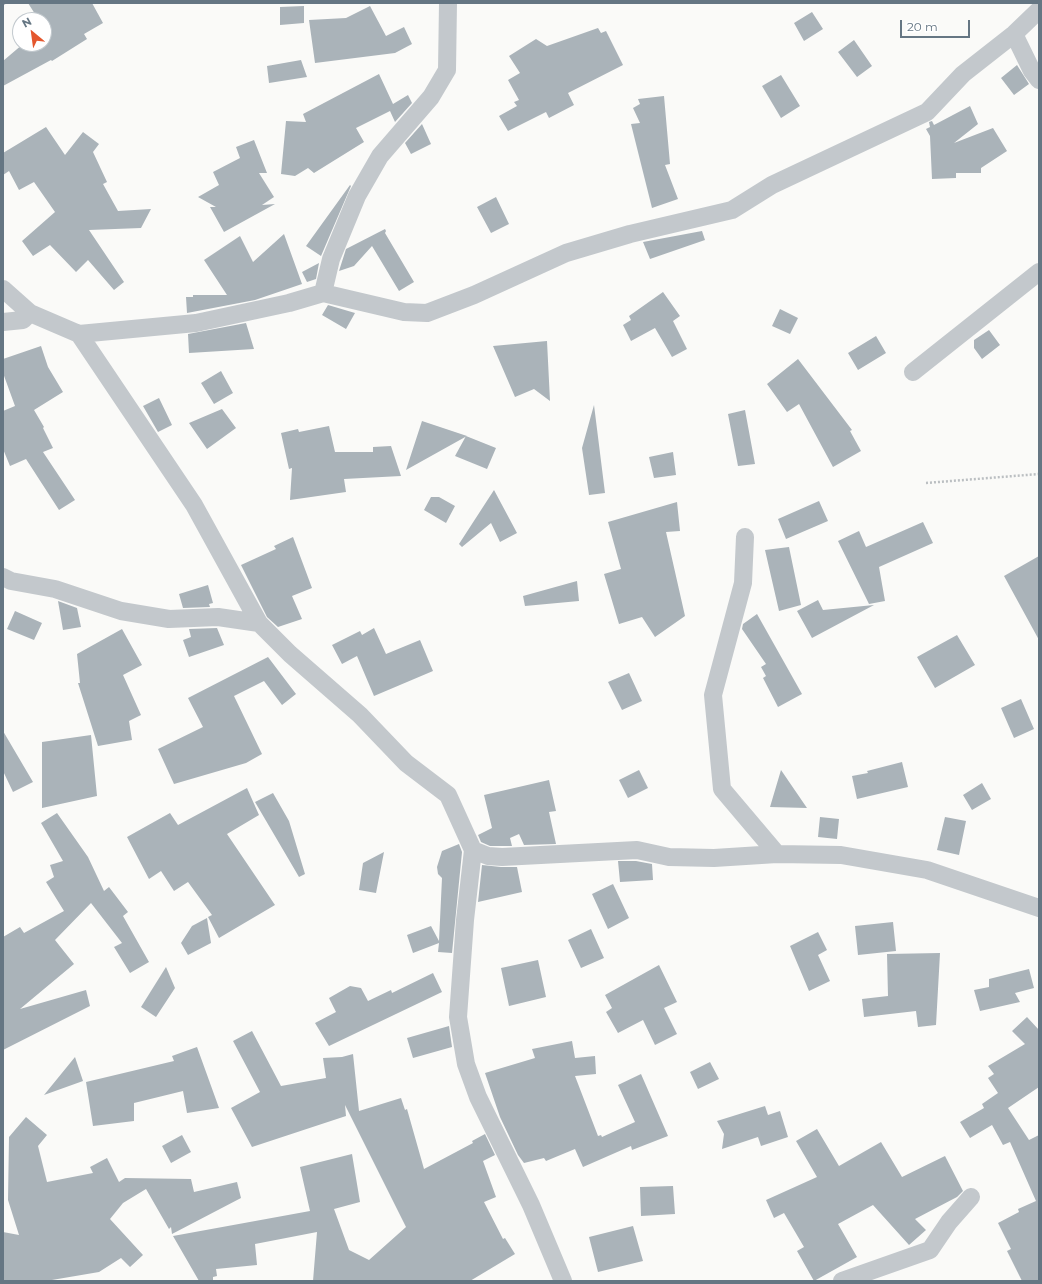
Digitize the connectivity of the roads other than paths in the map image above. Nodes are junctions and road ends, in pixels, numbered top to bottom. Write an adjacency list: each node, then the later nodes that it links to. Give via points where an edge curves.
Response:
1 (448, 3): 7 (street, via 447,70 431,97 380,156 357,196 331,259)
2 (1039, 10): 3 (street)
3 (1014, 34): 4 (street); 7 (street, via 963,74 927,112 778,182 732,210 630,234 566,253 474,296 427,313 404,312)
4 (1039, 80)
5 (1039, 272): 11 (street)
6 (3, 289): 8 (street)
7 (323, 293): 10 (street, via 196,323)
8 (30, 313): 9 (street, via 23,320); 10 (street)
9 (3, 322)
10 (79, 334): 14 (street, via 194,505)
11 (913, 372)
12 (746, 537): 16 (street, via 743,583 713,695 721,781 722,789)
13 (3, 577): 14 (street, via 11,581 55,589 121,612 169,619 218,617)
14 (259, 623): 15 (street, via 290,654 360,715 406,763 448,795)
15 (473, 850): 16 (street, via 502,858 637,850 669,857 707,858); 19 (street, via 458,1017 466,1064 478,1096 531,1205)
16 (777, 854): 17 (street, via 841,856 927,870)
17 (1039, 908)
18 (971, 1197): 20 (street, via 949,1222 930,1250)
19 (563, 1281)
20 (842, 1281)

